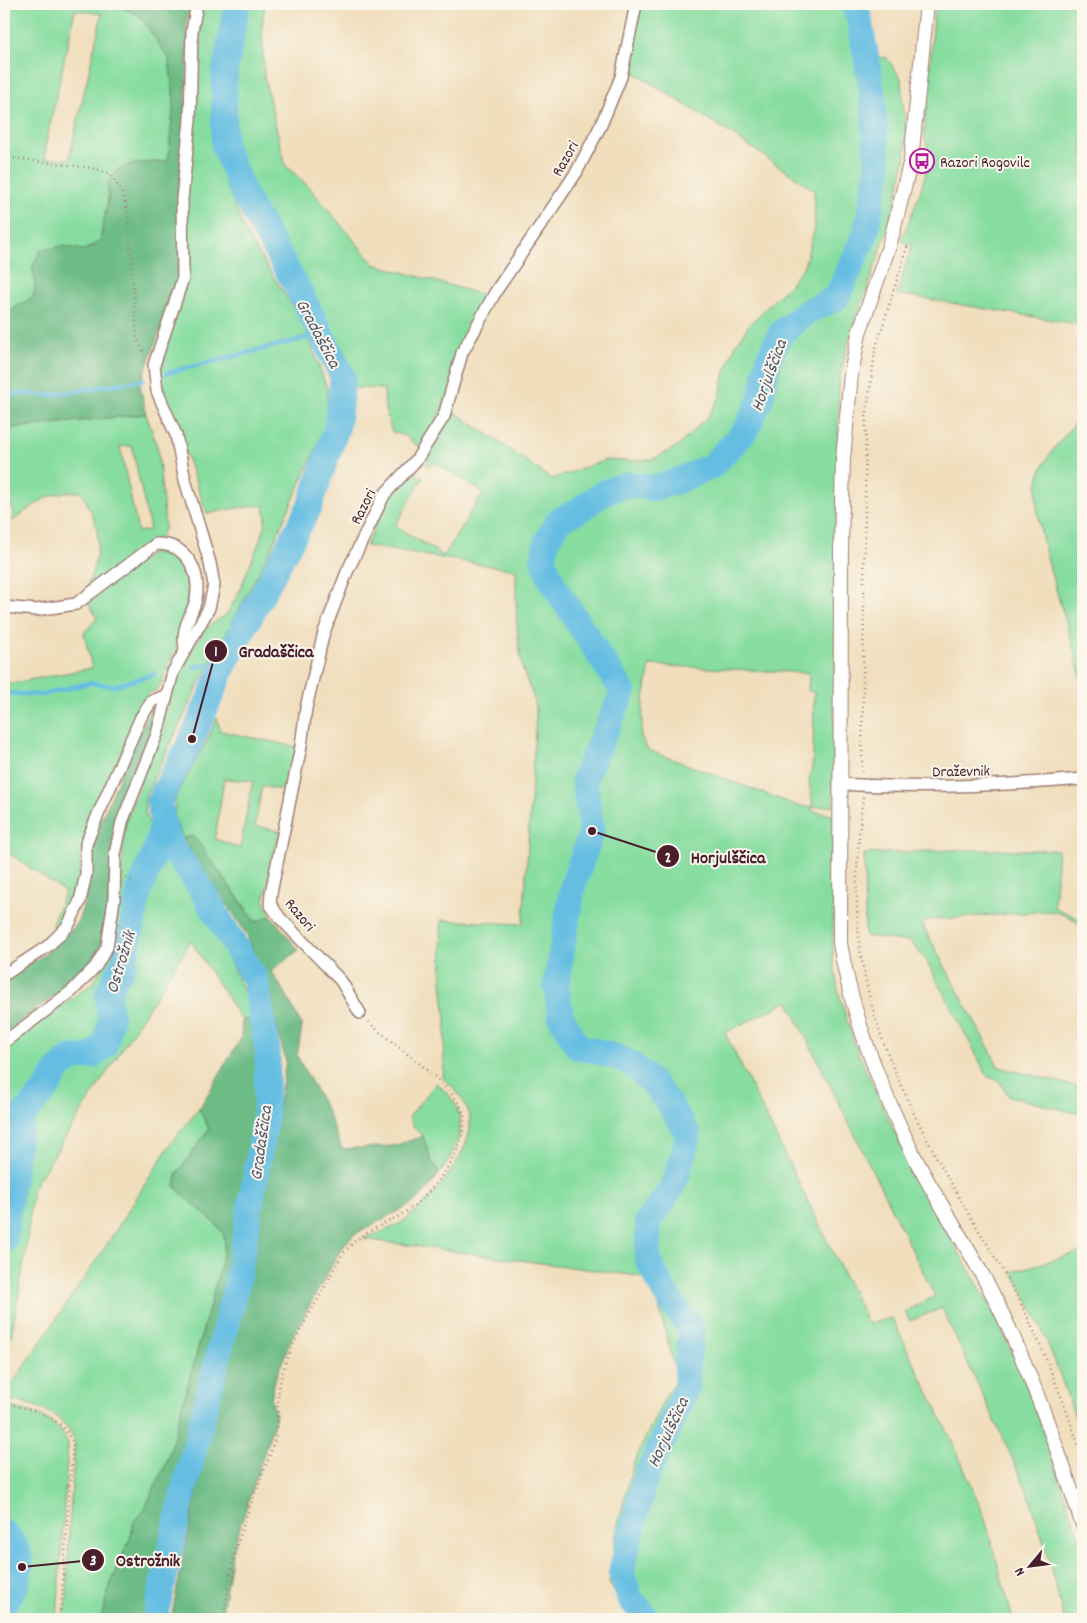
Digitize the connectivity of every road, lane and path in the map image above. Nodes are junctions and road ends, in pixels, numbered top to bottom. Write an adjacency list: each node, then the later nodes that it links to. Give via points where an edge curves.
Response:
1 (197, 4): 6 (street, via 192,31 190,120 182,199 183,278)
2 (636, 4): 14 (street, Razori, via 621,77 602,125 576,173 496,291 462,353 444,416 418,459 384,495 347,572 324,632 306,708 270,904 341,981)
3 (927, 4): 5 (street, via 911,160)
4 (4, 158): 6 (path, via 92,168 109,173 122,190 128,212 137,340 141,351)
5 (890, 243): 11 (street, via 859,333 851,374 843,459); 12 (path, via 907,247 875,351 866,418 862,759)
6 (154, 365): 8 (street, via 157,391 176,435 214,586 209,608)
7 (4, 607): 8 (street, via 36,610 76,604 156,544 168,544 188,557 197,582 191,615 182,633)
8 (185, 648): 9 (street, via 172,672)
9 (167, 694): 13 (street, via 152,701 142,717 97,817 86,844 86,874 80,901 68,926 48,946); 15 (street, via 157,734 122,822 115,854 114,900 107,947 96,966 72,992)
10 (1083, 779): 12 (street, Draževnik, via 1008,785)
11 (839, 784): 12 (street, Draževnik); 18 (street, via 840,943 847,984 866,1046 912,1151 994,1297 1024,1359)
12 (865, 786): 17 (path, via 857,879 858,926 865,974 878,1025 905,1094 936,1155 1043,1349)
13 (4, 976)
14 (360, 1013): 20 (path, via 376,1030 440,1080 456,1098 464,1117 463,1134 431,1190 416,1205 360,1236 344,1253 294,1346 277,1395 279,1418 275,1440 244,1522 227,1588)
15 (4, 1042)
16 (4, 1402): 19 (path, via 36,1411 58,1422 73,1443)
17 (1083, 1458)
18 (1083, 1524)
19 (60, 1619)
20 (224, 1619)

